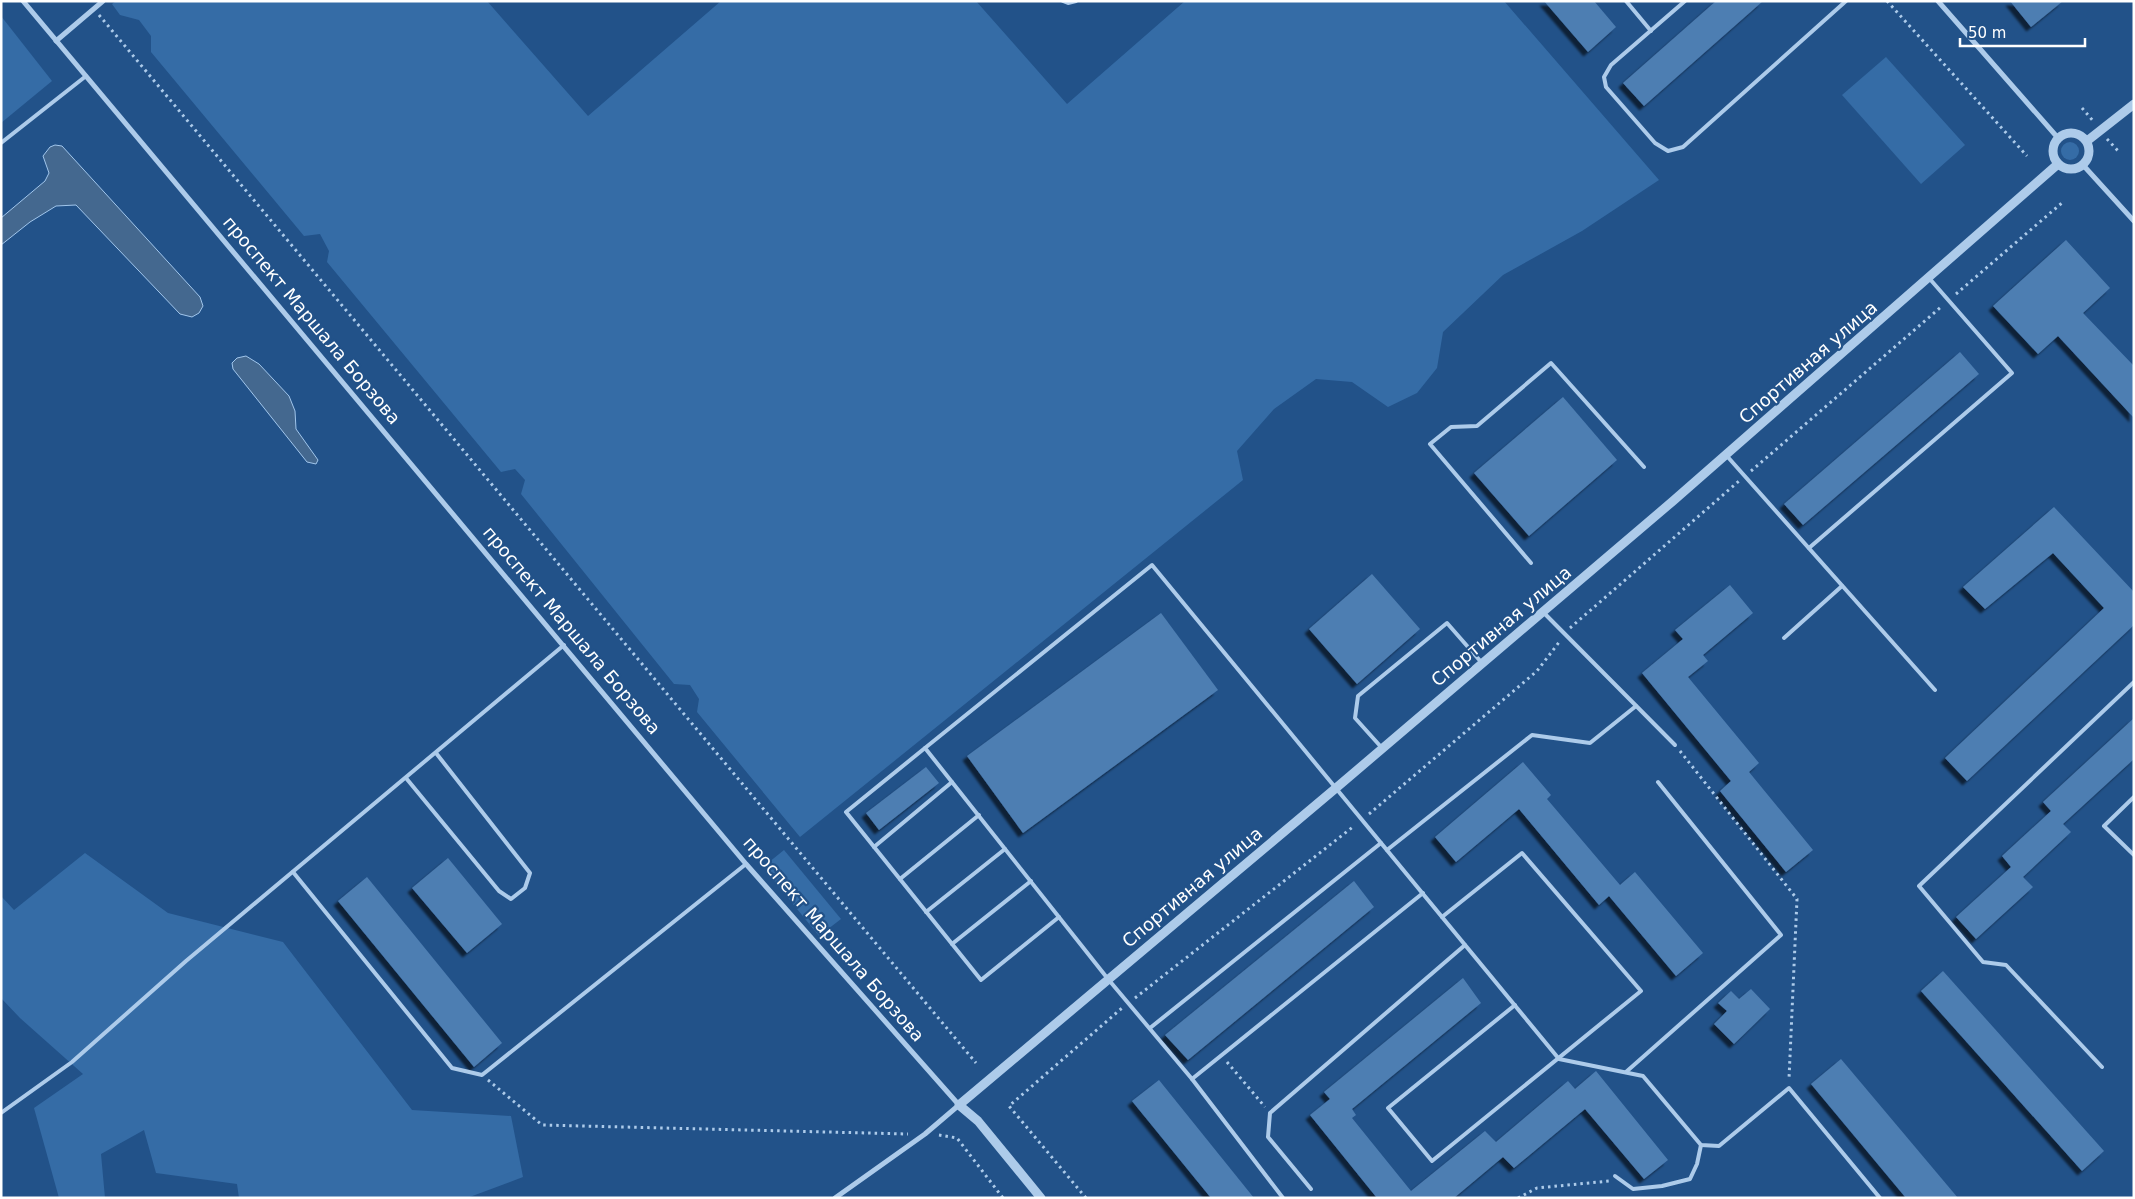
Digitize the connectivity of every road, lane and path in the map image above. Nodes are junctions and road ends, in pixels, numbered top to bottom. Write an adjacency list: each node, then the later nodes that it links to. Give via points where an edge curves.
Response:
1 (23, 1): 12 (street, проспект Маршала Борзова)
2 (103, 1): 10 (street)
3 (1063, 1): 4 (lane)
4 (1076, 1)
5 (1626, 1): 11 (lane)
6 (1685, 1): 11 (lane)
7 (1846, 1): 11 (lane, via 1683,147 1668,151 1655,143 1630,115 1606,87 1604,77 1611,65)
8 (1887, 1): 18 (path)
9 (1938, 1): 15 (street)
10 (94, 9): 12 (street); 71 (path)
11 (1651, 31)
12 (56, 41): 13 (street, проспект Маршала Борзова)
13 (86, 76): 17 (lane); 34 (street, проспект Маршала Борзова)
14 (2134, 104): 16 (street)
15 (2058, 138): 16 (street, via 2068,133 2078,134); 19 (street, via 2053,146 2053,156)
16 (2087, 141): 20 (street, via 2088,158)
17 (1, 143)
18 (2027, 156)
19 (2058, 164): 20 (street, via 2066,169); 23 (street, Спортивная улица)
20 (2083, 165): 22 (street)
21 (2063, 202): 24 (path)
22 (2134, 222)
23 (1929, 278): 24 (lane); 25 (street, Спортивная улица)
24 (1949, 300): 27 (path); 28 (lane, via 2012,373)
25 (1726, 454): 27 (lane); 31 (street, Спортивная улица)
26 (1644, 468): 29 (lane, via 1551,363 1477,426 1450,427 1430,444)
27 (1745, 476): 28 (lane); 32 (path, via 1575,622)
28 (1809, 548): 30 (lane)
29 (1531, 563)
30 (1842, 586): 33 (lane); 37 (lane)
31 (1542, 611): 32 (lane); 35 (street, Спортивная улица)
32 (1564, 635): 38 (lane); 49 (path, via 1537,671)
33 (1784, 638)
34 (564, 645): 42 (lane); 55 (street, проспект Маршала Борзова)
35 (1482, 663): 41 (street, Спортивная улица); 41 (lane, via 1447,622 1358,696 1355,718)
36 (2134, 682): 72 (lane, via 1919,886 1983,962 2006,965)
37 (1935, 690)
38 (1636, 706): 39 (lane); 53 (lane, via 1590,743 1532,735)
39 (1675, 745)
40 (924, 748): 44 (lane); 46 (lane, via 1152,565); 51 (lane, via 846,812)
41 (1382, 748): 46 (street, Спортивная улица)
42 (436, 752): 43 (lane); 43 (lane, via 530,873 525,888 511,899 499,890)
43 (406, 778): 56 (lane)
44 (952, 782): 48 (lane); 51 (lane)
45 (1658, 782): 73 (lane, via 1781,935)
46 (1336, 788): 49 (lane); 65 (street, Спортивная улица)
47 (2134, 798): 54 (lane, via 2104,826)
48 (978, 816): 52 (lane); 57 (lane)
49 (1362, 820): 50 (lane); 66 (path)
50 (1381, 843): 53 (lane); 68 (lane)
51 (874, 847): 57 (lane)
52 (1005, 849): 58 (lane); 60 (lane)
53 (1387, 850): 59 (lane)
54 (2134, 855)
55 (746, 864): 74 (lane); 76 (street, проспект Маршала Борзова)
56 (293, 872): 74 (lane, via 452,1068); 77 (lane, via 72,1062)
57 (900, 879): 60 (lane)
58 (1031, 881): 61 (lane); 63 (lane)
59 (1423, 893): 62 (lane); 69 (lane)
60 (926, 912): 63 (lane)
61 (1059, 916): 63 (lane, via 981,980); 65 (lane)
62 (1442, 917): 64 (lane); 70 (lane, via 1522,853 1641,991)
63 (952, 944)
64 (1465, 945): 67 (lane); 78 (lane)
65 (1108, 979): 66 (lane); 76 (street, Спортивная улица)
66 (1128, 1002): 68 (lane); 86 (path, via 1009,1106)
67 (1514, 1005): 70 (lane); 70 (lane, via 1388,1108 1432,1162)
68 (1150, 1028): 75 (lane)
69 (1222, 1054): 75 (lane); 78 (path)
70 (1559, 1059): 73 (lane)
71 (976, 1063)
72 (2102, 1068)
73 (1626, 1072): 80 (lane, via 1644,1076)
74 (482, 1075): 79 (path, via 542,1125)
75 (1192, 1079): 87 (lane)
76 (959, 1105): 79 (street); 85 (street, проспект Маршала Борзова, via 978,1121)
77 (1, 1113)
78 (1270, 1113): 82 (lane, via 1268,1136)
79 (925, 1134): 83 (street); 84 (path, via 957,1138)
80 (1701, 1145): 81 (lane, via 1690,1179 1662,1186 1633,1188); 89 (lane, via 1719,1146 1789,1088)
81 (1615, 1176): 88 (path, via 1608,1182 1536,1188)
82 (1311, 1188)
83 (834, 1198)
84 (1003, 1198)
85 (1041, 1198)
86 (1086, 1198)
87 (1283, 1198)
88 (1518, 1198)
89 (1880, 1198)

